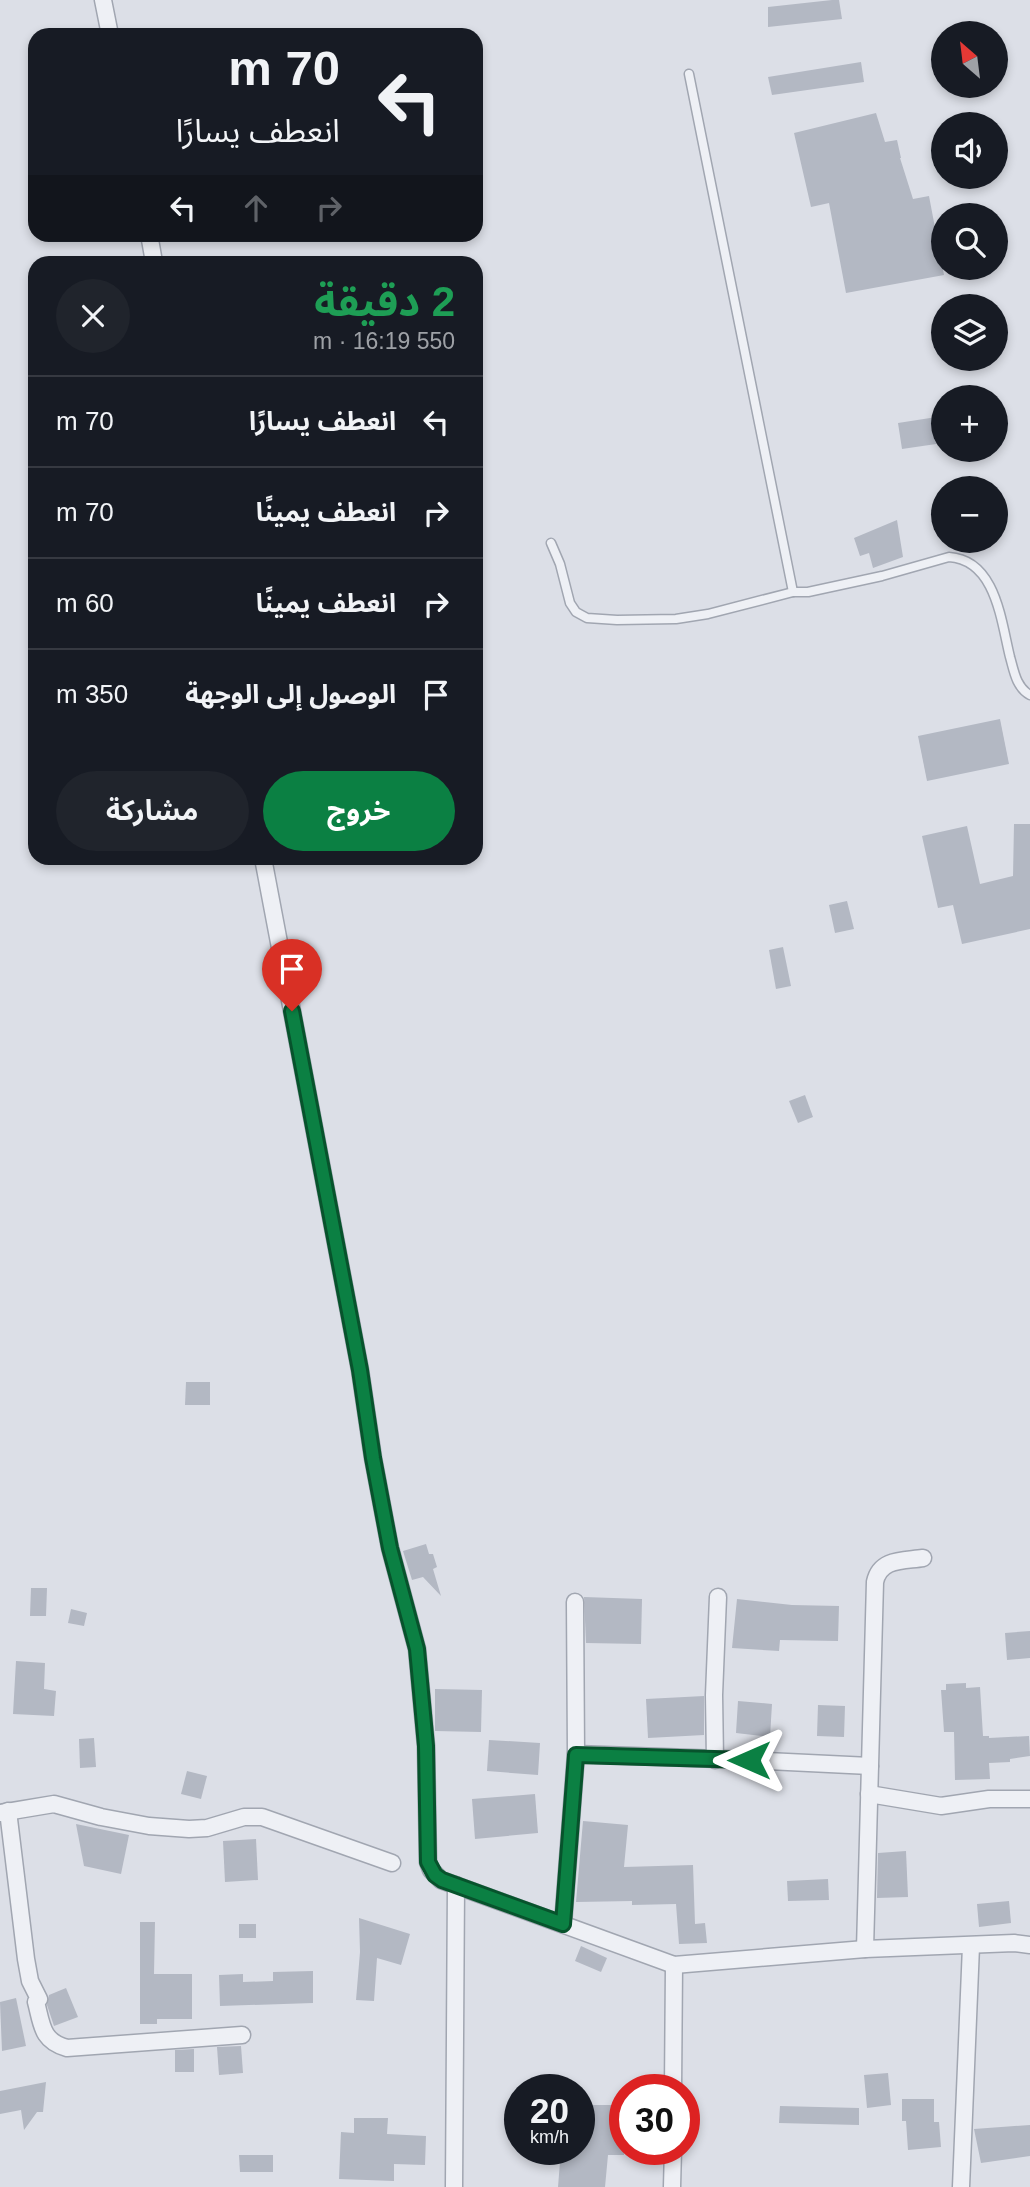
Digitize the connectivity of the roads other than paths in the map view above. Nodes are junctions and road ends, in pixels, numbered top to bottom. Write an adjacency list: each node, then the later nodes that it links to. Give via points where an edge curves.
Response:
1 (103, 0): 2 (street)
2 (109, 28)
3 (689, 74): 5 (lane)
4 (551, 544): 5 (lane, via 573,609 587,618 676,619)
5 (793, 592): 6 (lane, via 882,576 949,557 967,561 992,589 1015,676)
6 (1030, 695)
7 (264, 865): 18 (street, via 390,1548 417,1649 426,1746 428,1862 435,1875)
8 (923, 1558): 13 (street, via 888,1563 876,1577)
9 (718, 1597): 12 (street)
10 (575, 1602): 11 (street)
11 (576, 1755): 12 (street); 19 (street)
12 (715, 1760): 13 (street)
13 (870, 1766): 14 (street)
14 (869, 1794): 15 (street, via 941,1806); 22 (street)
15 (1030, 1799)
16 (4, 1812): 17 (street, via 54,1804 167,1829 206,1828 262,1816); 24 (street, via 30,1981 48,2039 67,2048)
17 (392, 1863)
18 (456, 1885): 19 (street); 27 (street)
19 (563, 1924): 23 (street)
20 (1030, 1945): 21 (street)
21 (971, 1946): 22 (street); 29 (street)
22 (865, 1949): 23 (street)
23 (674, 1965): 25 (street)
24 (242, 2035)
25 (673, 2074)
26 (673, 2165): 28 (street)
27 (454, 2187)
28 (673, 2187)
29 (961, 2187)

